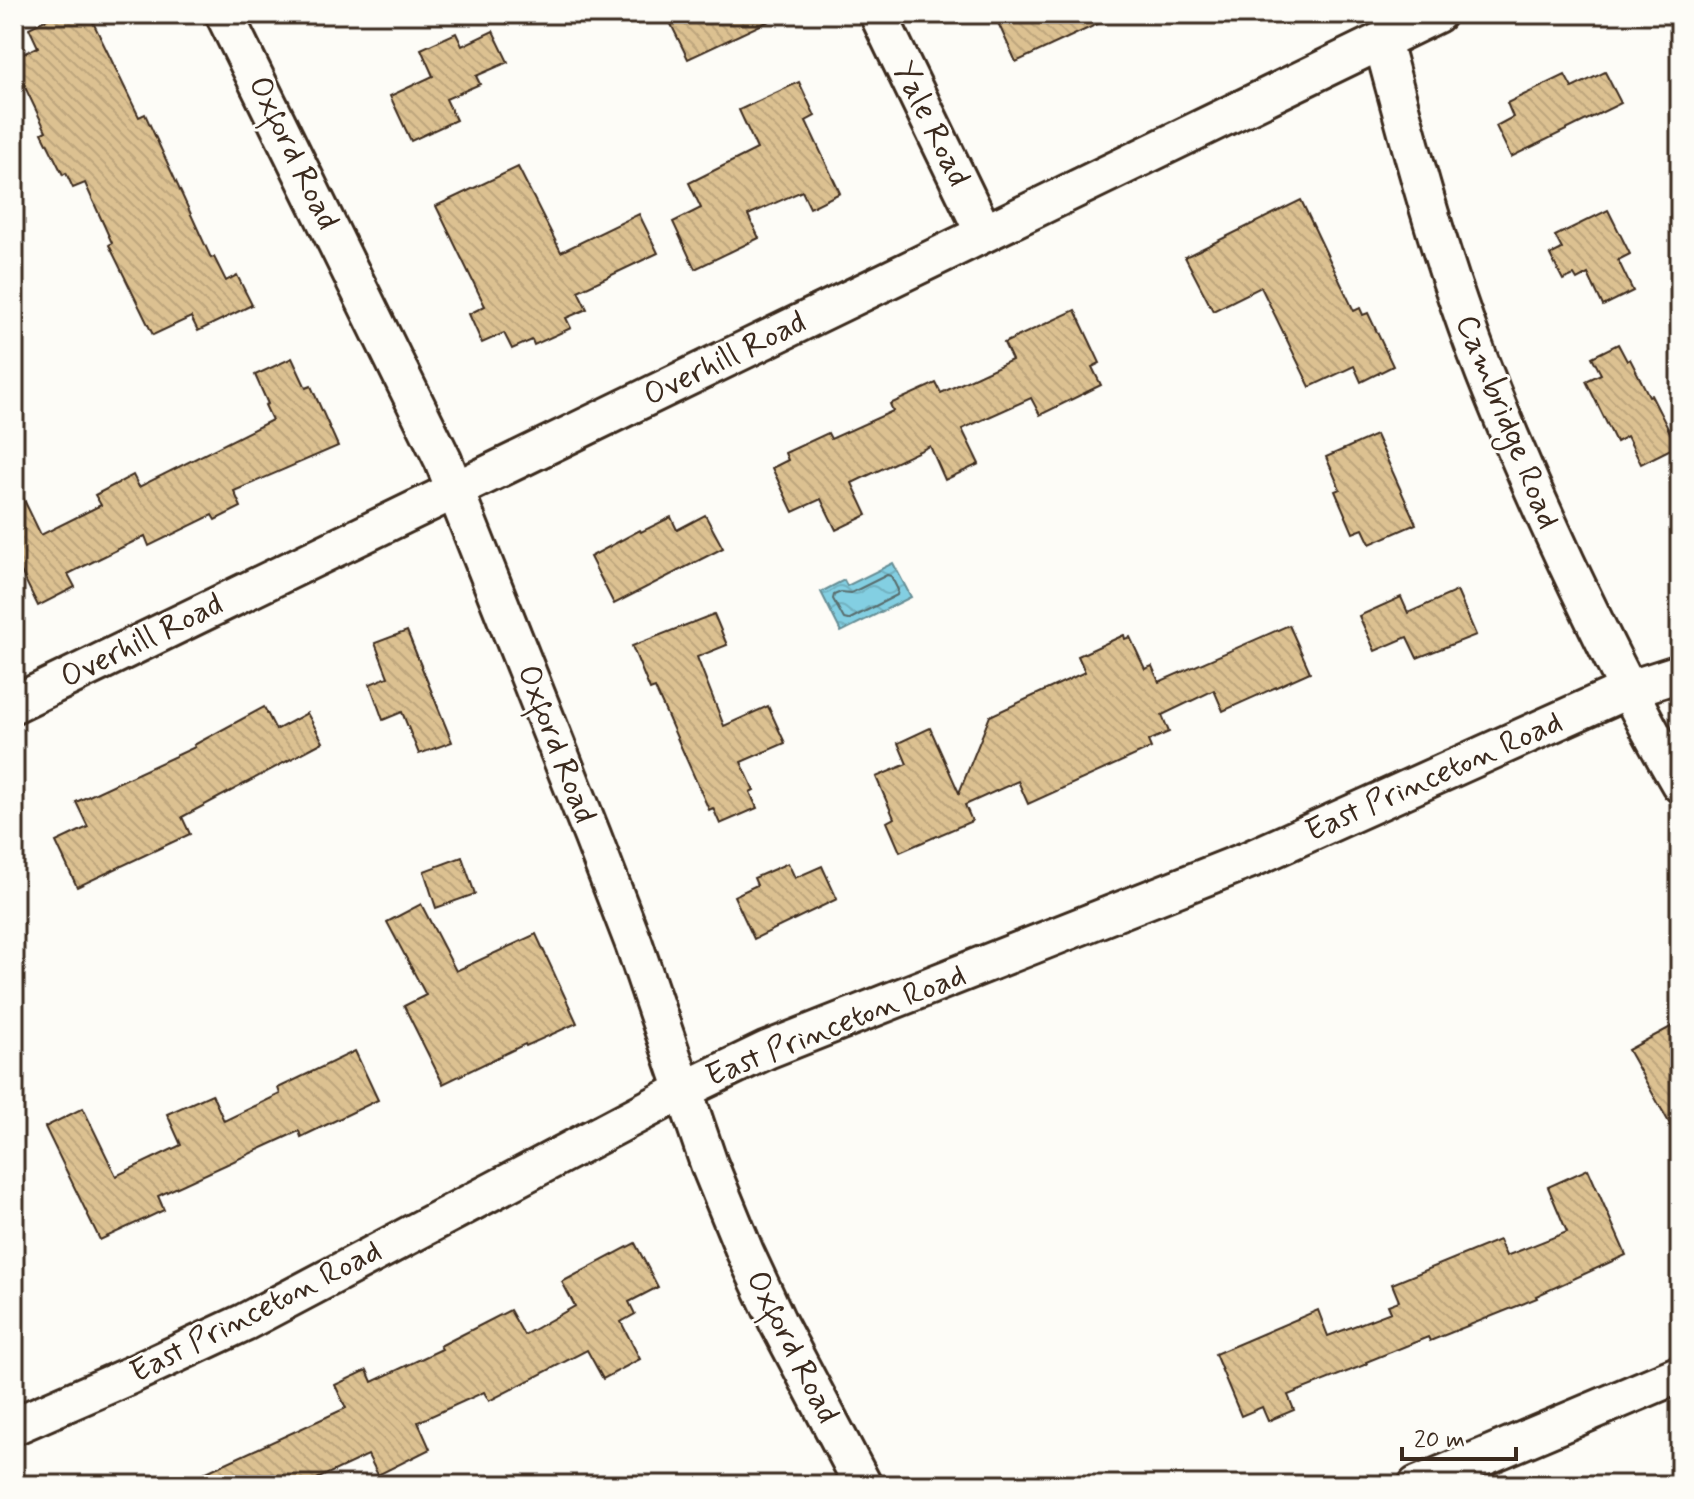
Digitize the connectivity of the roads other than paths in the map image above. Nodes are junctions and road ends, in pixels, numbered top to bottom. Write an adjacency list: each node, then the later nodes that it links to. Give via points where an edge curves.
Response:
1 (224, 14): 6 (street, Oxford Road)
2 (878, 14): 5 (street, Yale Road)
3 (1437, 14): 4 (street, Overhill Road)
4 (1382, 41): 5 (street, Overhill Road); 8 (street, Cambridge Road, via 1431,216 1479,359 1542,511)
5 (984, 233): 6 (street, Overhill Road)
6 (455, 490): 9 (street, Overhill Road); 11 (street, Oxford Road, via 592,835)
7 (1680, 673): 8 (street, East Princeton Road)
8 (1627, 690): 10 (street, Cambridge Road); 11 (street, East Princeton Road, via 1251,859 767,1050)
9 (14, 704)
10 (1680, 784)
11 (684, 1090): 13 (street, East Princeton Road, via 245,1322); 14 (street, Oxford Road, via 745,1252)
12 (1680, 1374): 15 (street)
13 (14, 1426)
14 (863, 1485)
15 (1417, 1485)

